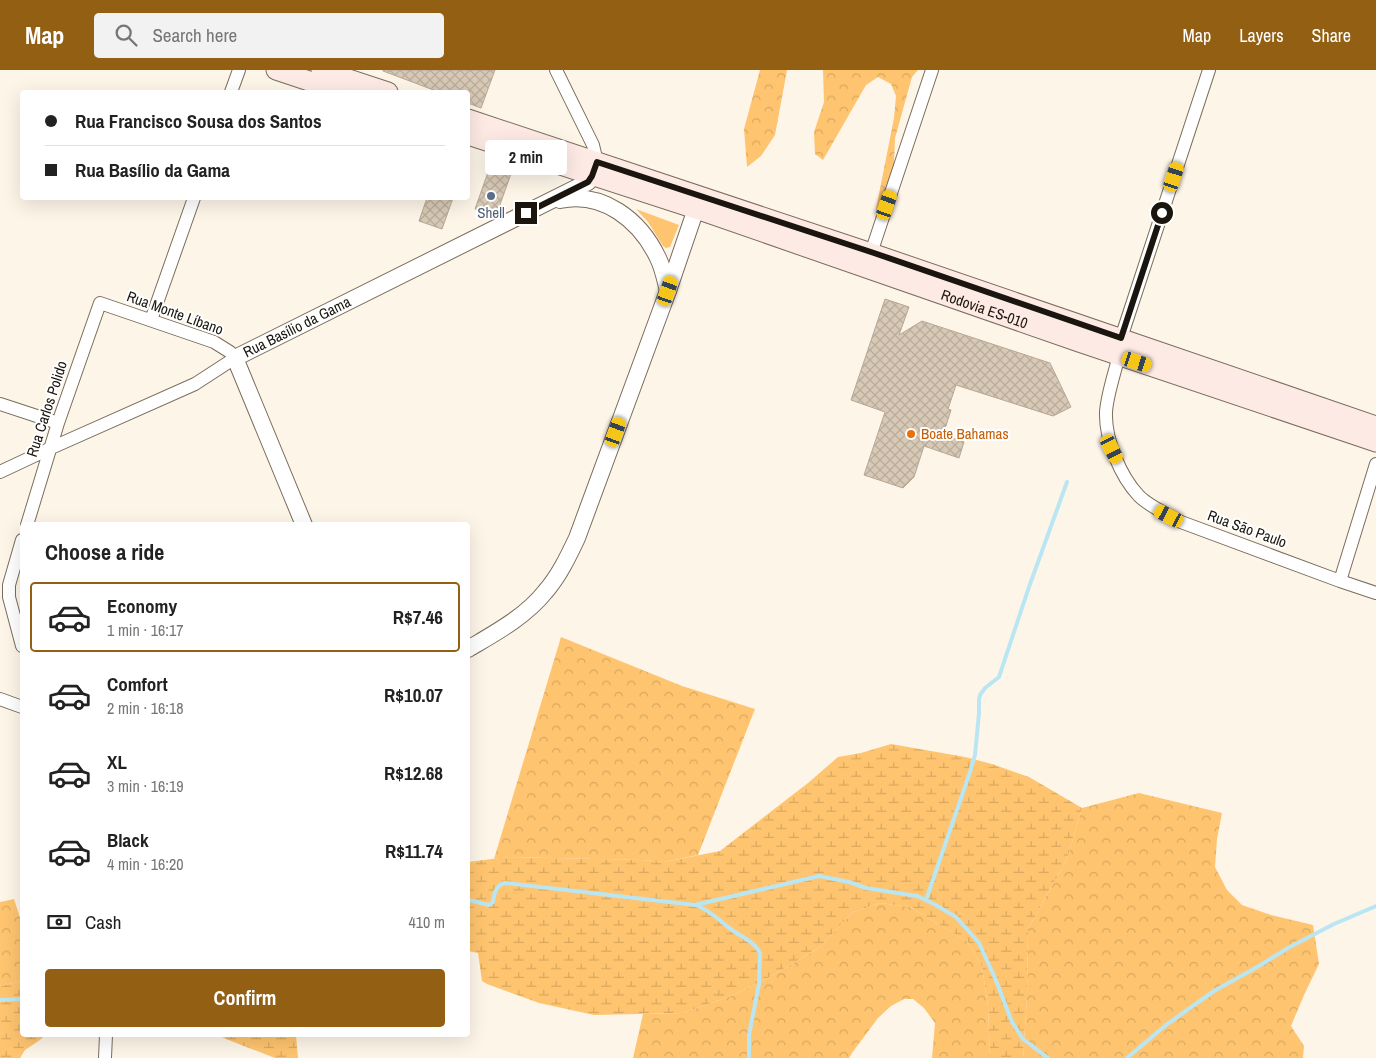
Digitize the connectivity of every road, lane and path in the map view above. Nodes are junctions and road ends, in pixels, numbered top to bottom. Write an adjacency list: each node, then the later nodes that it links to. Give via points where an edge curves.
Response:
1 (239, 70): 7 (street)
2 (276, 70): 8 (main road)
3 (556, 70): 12 (street, via 593,145)
4 (932, 70): 16 (street)
5 (1209, 70): 20 (street, Rua São Paulo)
6 (329, 72): 9 (main road)
7 (232, 90)
8 (336, 90)
9 (382, 90)
10 (470, 120): 12 (main road, Rodovia ES-010)
11 (470, 137): 12 (main road, Rodovia ES-010)
12 (594, 169): 14 (street, Rua Basílio da Gama, via 588,182); 15 (main road, Rodovia ES-010)
13 (193, 200): 19 (street)
14 (550, 201): 17 (street, via 586,199 600,202 628,217 652,247); 21 (street, Rua Basílio da Gama)
15 (698, 202): 16 (main road, Rodovia ES-010); 17 (street); 20 (main road, Rodovia ES-010)
16 (871, 252): 20 (main road, Rodovia ES-010)
17 (668, 291): 35 (street, via 568,558 556,578 531,606)
18 (100, 303): 19 (street, Rua Monte Líbano); 23 (street, Rua Carlos Polido)
19 (151, 320): 21 (street, Rua Monte Líbano, via 214,342)
20 (1120, 347): 24 (main road, Rodovia ES-010); 25 (main road, Rodovia ES-010); 32 (street, Rua São Paulo, via 1106,421 1112,449 1140,497 1181,522)
21 (235, 358): 26 (street, Rua Basílio da Gama, via 195,384); 30 (street)
22 (0, 404): 23 (street)
23 (58, 423): 26 (street, Rua Carlos Polido)
24 (1376, 426)
25 (1376, 442)
26 (51, 448): 28 (street, Rua Basílio da Gama); 29 (street, Rua Carlos Polido)
27 (1376, 464): 32 (street)
28 (0, 472)
29 (28, 522)
30 (303, 522)
31 (20, 547): 34 (street, via 9,585 9,598)
32 (1340, 581): 33 (street, Rua São Paulo)
33 (1376, 593)
34 (20, 639)
35 (470, 648)
36 (0, 700): 37 (street)
37 (20, 706)
38 (106, 1037): 39 (street)
39 (105, 1058)

